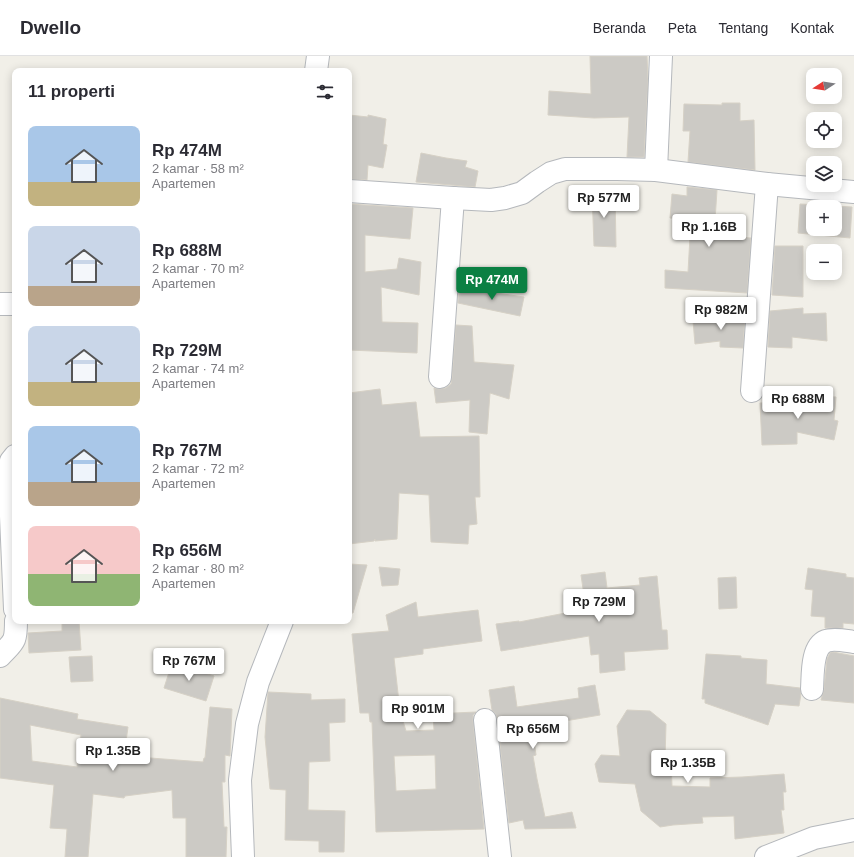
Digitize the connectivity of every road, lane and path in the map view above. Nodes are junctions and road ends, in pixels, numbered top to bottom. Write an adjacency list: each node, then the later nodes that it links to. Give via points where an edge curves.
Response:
1 (318, 56): 3 (street)
2 (661, 56): 4 (street)
3 (316, 68)
4 (656, 170): 5 (street); 8 (street, via 565,169 551,173 522,193 505,198)
5 (767, 184): 7 (street); 12 (street)
6 (352, 191): 8 (street)
7 (854, 192)
8 (453, 198): 11 (street)
9 (0, 304): 10 (street)
10 (12, 304)
11 (440, 377)
12 (752, 391)
13 (12, 460): 14 (street, via 9,470)
14 (12, 540)
15 (16, 624): 18 (street, via 16,637)
16 (281, 624): 22 (street, via 258,682 247,724 240,780)
17 (854, 642): 19 (street, via 827,640 819,646 815,657)
18 (0, 656)
19 (812, 690)
20 (485, 720): 23 (street)
21 (854, 830): 24 (street, via 814,838)
22 (243, 857)
23 (500, 857)
24 (766, 857)

